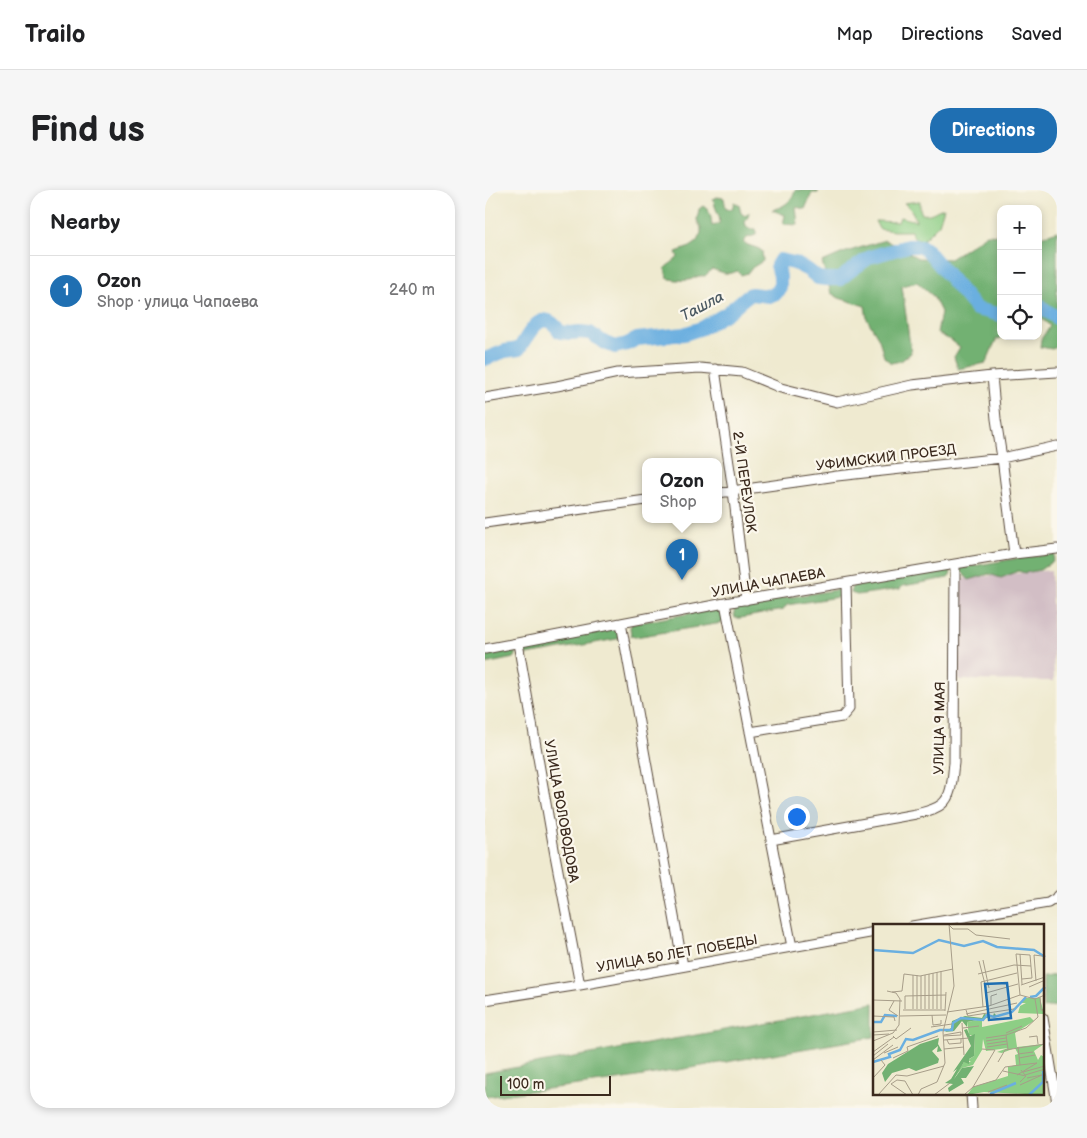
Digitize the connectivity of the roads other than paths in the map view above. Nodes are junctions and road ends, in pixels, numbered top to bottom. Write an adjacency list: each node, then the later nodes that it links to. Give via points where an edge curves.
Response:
1 (715, 369): 3 (street, via 742,372 781,388 837,402 912,385); 4 (street, via 618,373); 7 (street, 2-Й ПЕРЕУЛОК)
2 (1057, 372): 3 (street)
3 (991, 376): 6 (street)
4 (485, 398)
5 (1057, 446): 6 (street, УФИМСКИЙ ПРОЕЗД)
6 (1003, 458): 7 (street, УФИМСКИЙ ПРОЕЗД); 12 (street)
7 (733, 491): 8 (street, УФИМСКИЙ ПРОЕЗД); 15 (street, 2-Й ПЕРЕУЛОК)
8 (722, 492)
9 (642, 501): 10 (street)
10 (485, 523)
11 (1057, 549): 12 (street, УЛИЦА ЧАПАЕВА)
12 (1014, 554): 13 (street, УЛИЦА ЧАПАЕВА)
13 (955, 564): 14 (street, УЛИЦА ЧАПАЕВА); 21 (street, УЛИЦА 9 МАЯ, via 954,763 948,796 942,804 916,814)
14 (846, 583): 15 (street, УЛИЦА ЧАПАЕВА); 20 (street, via 849,709 842,717)
15 (746, 600): 16 (street, УЛИЦА ЧАПАЕВА)
16 (725, 603): 17 (street, УЛИЦА ЧАПАЕВА); 20 (street)
17 (621, 623): 18 (street, УЛИЦА ЧАПАЕВА); 26 (street)
18 (518, 643): 19 (street, УЛИЦА ЧАПАЕВА); 27 (street, УЛИЦА ВОЛОВОДОВА)
19 (485, 649)
20 (750, 732): 21 (street)
21 (771, 840): 25 (street)
22 (1057, 896): 23 (street, via 1048,903)
23 (924, 924)
24 (873, 932): 25 (street, УЛИЦА 50 ЛЕТ ПОБЕДЫ)
25 (792, 947): 26 (street, УЛИЦА 50 ЛЕТ ПОБЕДЫ)
26 (683, 966): 27 (street, УЛИЦА 50 ЛЕТ ПОБЕДЫ)
27 (581, 985): 28 (street, УЛИЦА 50 ЛЕТ ПОБЕДЫ)
28 (485, 1000)
29 (1045, 1030): 30 (street)
30 (1057, 1103)

